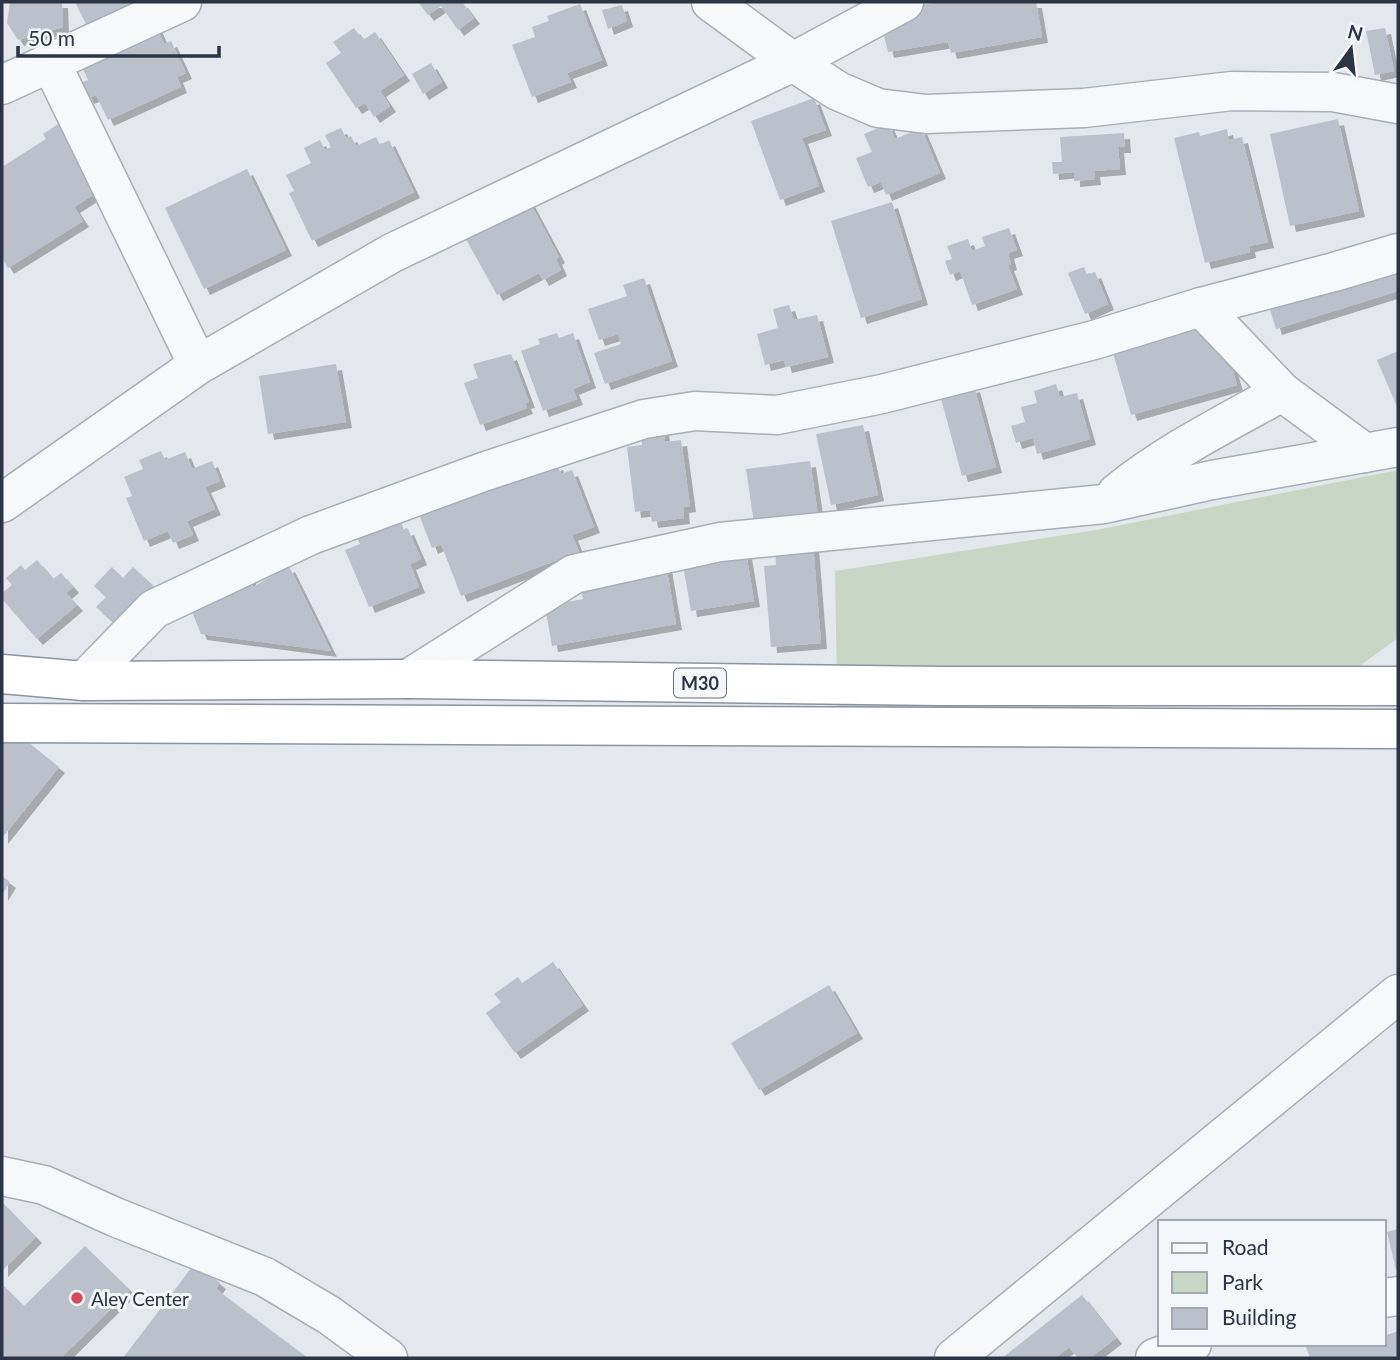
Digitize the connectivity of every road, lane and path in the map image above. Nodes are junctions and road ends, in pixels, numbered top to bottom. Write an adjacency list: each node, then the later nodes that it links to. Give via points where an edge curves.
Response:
1 (182, 2): 4 (street)
2 (711, 2): 5 (street)
3 (904, 2): 5 (street)
4 (50, 61): 6 (street); 10 (street)
5 (793, 62): 7 (street, via 838,91 878,108 926,114 1084,107 1232,91 1333,92); 10 (street, via 392,253)
6 (2, 85)
7 (1398, 104)
8 (1398, 253): 9 (street)
9 (1201, 307): 11 (street); 17 (street, via 1094,340 869,397 777,415 695,411 644,419 483,472 311,535 154,609)
10 (198, 365): 13 (street)
11 (1282, 392): 12 (street); 14 (street, via 1133,480)
12 (1382, 450): 14 (street)
13 (2, 503)
14 (1104, 504): 16 (street, via 720,542 574,574)
15 (2, 674): 17 (highway, M30)
16 (408, 679): 17 (highway, M30); 18 (highway, M30)
17 (84, 681)
18 (1398, 686)
19 (2, 723): 20 (highway, M30)
20 (1398, 729)
21 (1398, 994): 25 (street)
22 (2, 1176): 24 (street, via 44,1185 264,1277 329,1315)
23 (1187, 1346): 26 (street)
24 (388, 1358)
25 (954, 1358)
26 (1154, 1358)

